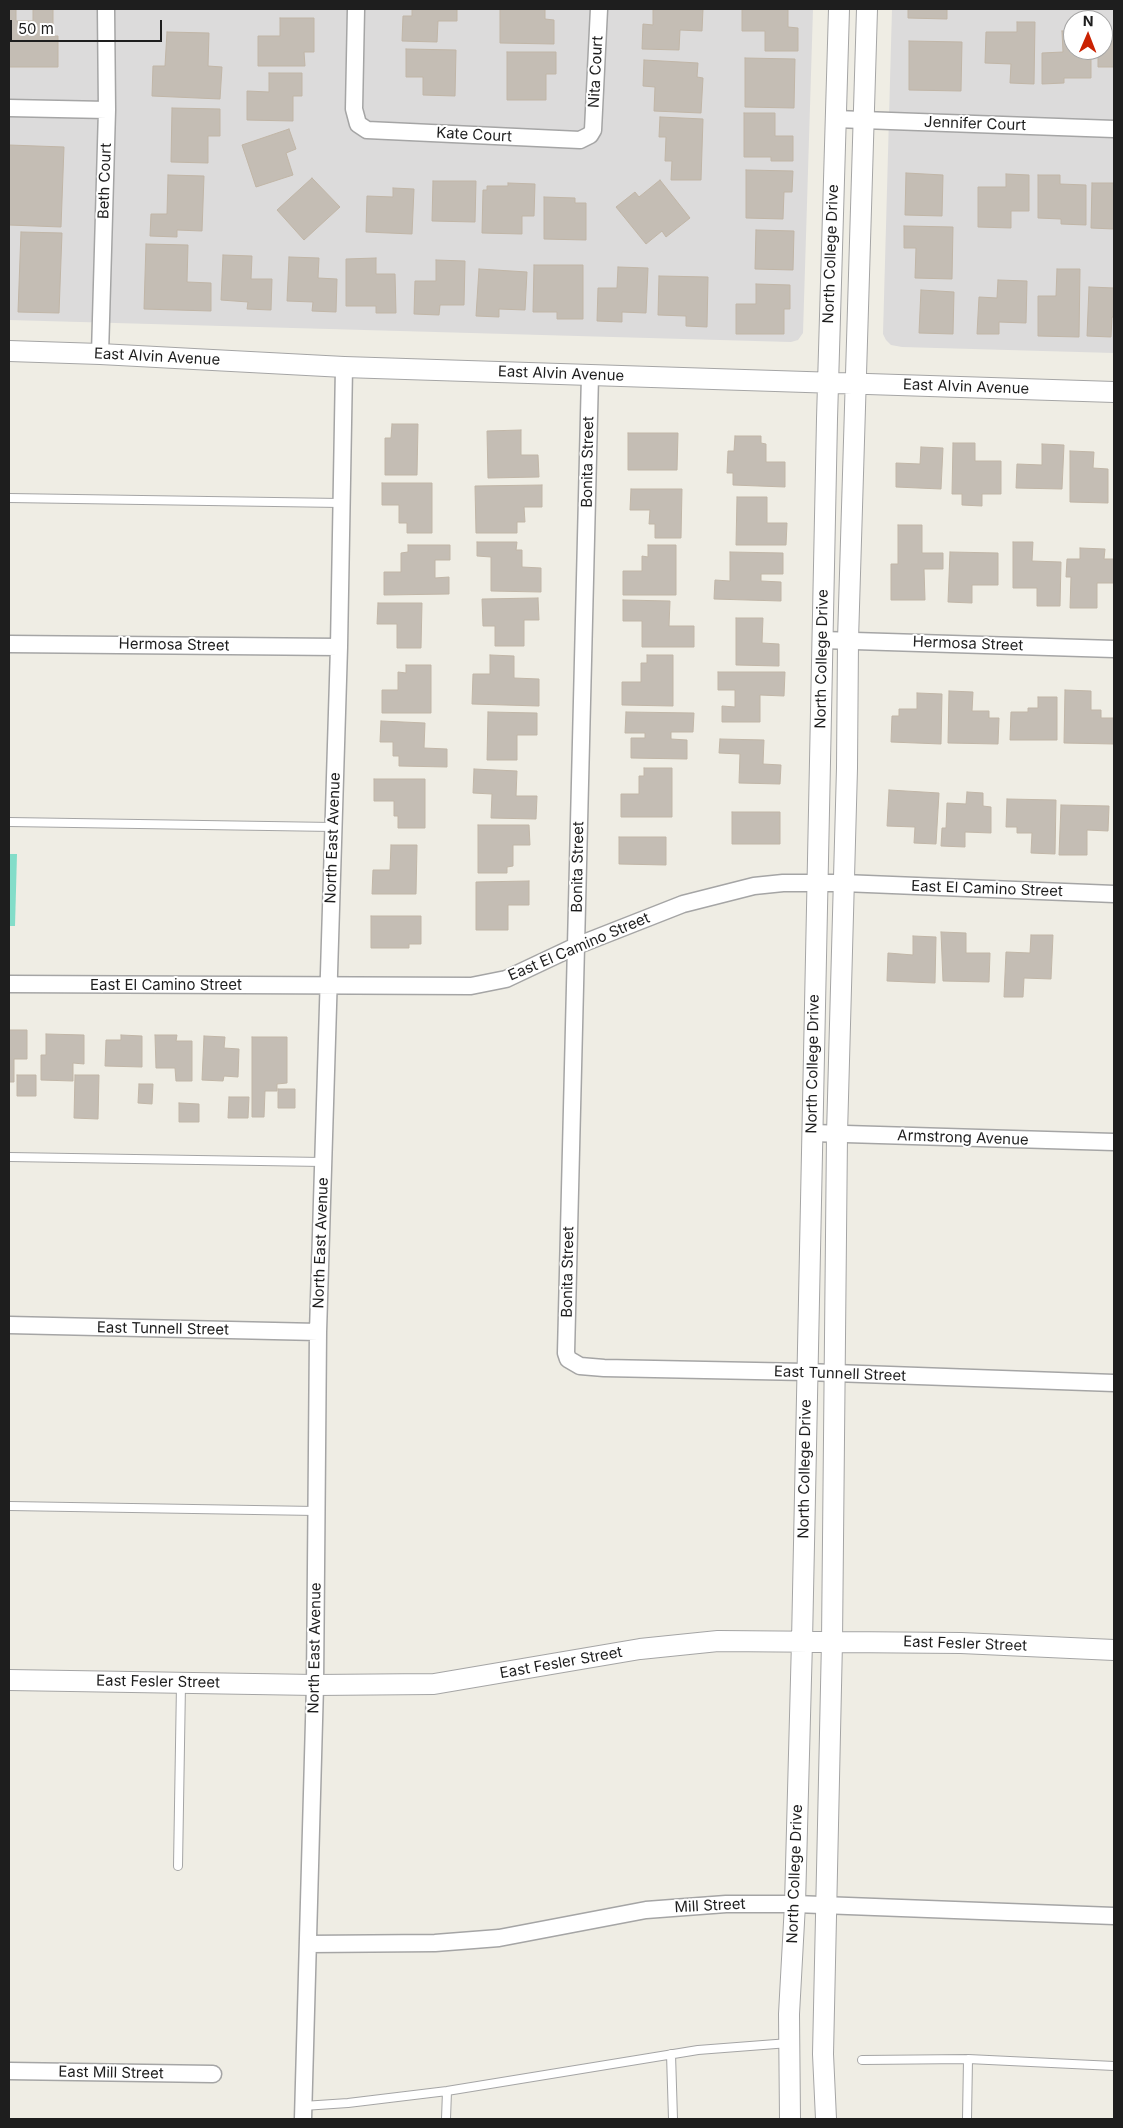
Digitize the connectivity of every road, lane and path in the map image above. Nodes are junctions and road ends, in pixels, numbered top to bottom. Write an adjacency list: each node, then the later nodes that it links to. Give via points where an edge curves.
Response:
1 (106, 9): 7 (street, Beth Court)
2 (356, 9): 11 (street, Kate Court, via 354,110 358,124 367,130 580,140)
3 (599, 9): 11 (street, Nita Court, via 593,130)
4 (839, 9): 8 (street, North College Drive)
5 (867, 9): 9 (street, North College Drive)
6 (9, 108): 7 (street)
7 (107, 110): 13 (street, Beth Court)
8 (835, 119): 9 (street, Jennifer Court); 16 (street, North College Drive)
9 (864, 120): 10 (street, Jennifer Court); 17 (street, North College Drive)
10 (1114, 130)
11 (590, 135)
12 (9, 351): 13 (street, East Alvin Avenue)
13 (100, 354): 14 (street, East Alvin Avenue)
14 (344, 367): 15 (street, East Alvin Avenue); 20 (street, North East Avenue)
15 (590, 375): 16 (street, East Alvin Avenue); 31 (street, Bonita Street)
16 (828, 383): 17 (street, East Alvin Avenue); 21 (street, North College Drive)
17 (855, 384): 18 (street, East Alvin Avenue); 22 (street, North College Drive)
18 (1114, 392)
19 (9, 498): 20 (lane)
20 (341, 503): 24 (street, North East Avenue)
21 (822, 640): 22 (street, Hermosa Street); 28 (street, North College Drive)
22 (848, 640): 25 (street, Hermosa Street); 29 (street, North College Drive)
23 (9, 644): 24 (street, Hermosa Street)
24 (339, 647): 27 (street, North East Avenue)
25 (1114, 648)
26 (9, 822): 27 (lane)
27 (334, 827): 33 (street, North East Avenue)
28 (818, 883): 29 (street, East El Camino Street); 31 (street, East El Camino Street, via 783,882 754,886 683,904); 34 (street, North College Drive)
29 (843, 883): 30 (street, East El Camino Street); 35 (street, North College Drive)
30 (1114, 894)
31 (576, 946): 33 (street, East El Camino Street, via 506,979 471,986); 41 (street, Bonita Street)
32 (9, 984): 33 (street, East El Camino Street)
33 (329, 986): 38 (street, North East Avenue)
34 (812, 1134): 35 (street, Armstrong Avenue); 42 (street, North College Drive)
35 (838, 1134): 36 (street, Armstrong Avenue); 43 (street, North College Drive)
36 (1114, 1142)
37 (9, 1157): 38 (lane)
38 (324, 1162): 40 (street, North East Avenue)
39 (9, 1325): 40 (street, East Tunnell Street)
40 (318, 1332): 46 (street, North East Avenue)
41 (568, 1359): 42 (street, East Tunnell Street, via 580,1366 604,1368)
42 (806, 1372): 43 (street, East Tunnell Street); 47 (street, North College Drive)
43 (835, 1373): 44 (street, East Tunnell Street); 48 (street, North College Drive)
44 (1114, 1383)
45 (9, 1506): 46 (lane)
46 (316, 1511): 52 (street, North East Avenue)
47 (802, 1641): 48 (street, East Fesler Street); 52 (street, East Fesler Street, via 718,1640 640,1649 434,1684); 54 (street, North College Drive)
48 (832, 1641): 49 (street, East Fesler Street); 55 (street, North College Drive)
49 (1114, 1650)
50 (9, 1680): 51 (street, East Fesler Street)
51 (182, 1682): 52 (street, East Fesler Street); 53 (lane)
52 (315, 1685): 57 (street, North East Avenue)
53 (178, 1866)
54 (794, 1904): 55 (street, Mill Street); 57 (street, Mill Street, via 726,1904 646,1910 499,1938 435,1943); 58 (street, North College Drive)
55 (826, 1905): 56 (street, Mill Street); 70 (street, North College Drive, via 823,2054)
56 (1114, 1916)
57 (308, 1944): 66 (street, North East Avenue)
58 (789, 2043): 59 (lane); 69 (street, North College Drive)
59 (671, 2054): 65 (lane); 68 (lane)
60 (862, 2060): 61 (lane)
61 (968, 2060): 62 (lane); 71 (lane)
62 (1114, 2066)
63 (9, 2071): 64 (street, East Mill Street)
64 (213, 2074)
65 (447, 2091): 66 (lane, via 348,2103); 67 (lane)
66 (303, 2113)
67 (446, 2119)
68 (673, 2119)
69 (790, 2119)
70 (826, 2119)
71 (967, 2119)

